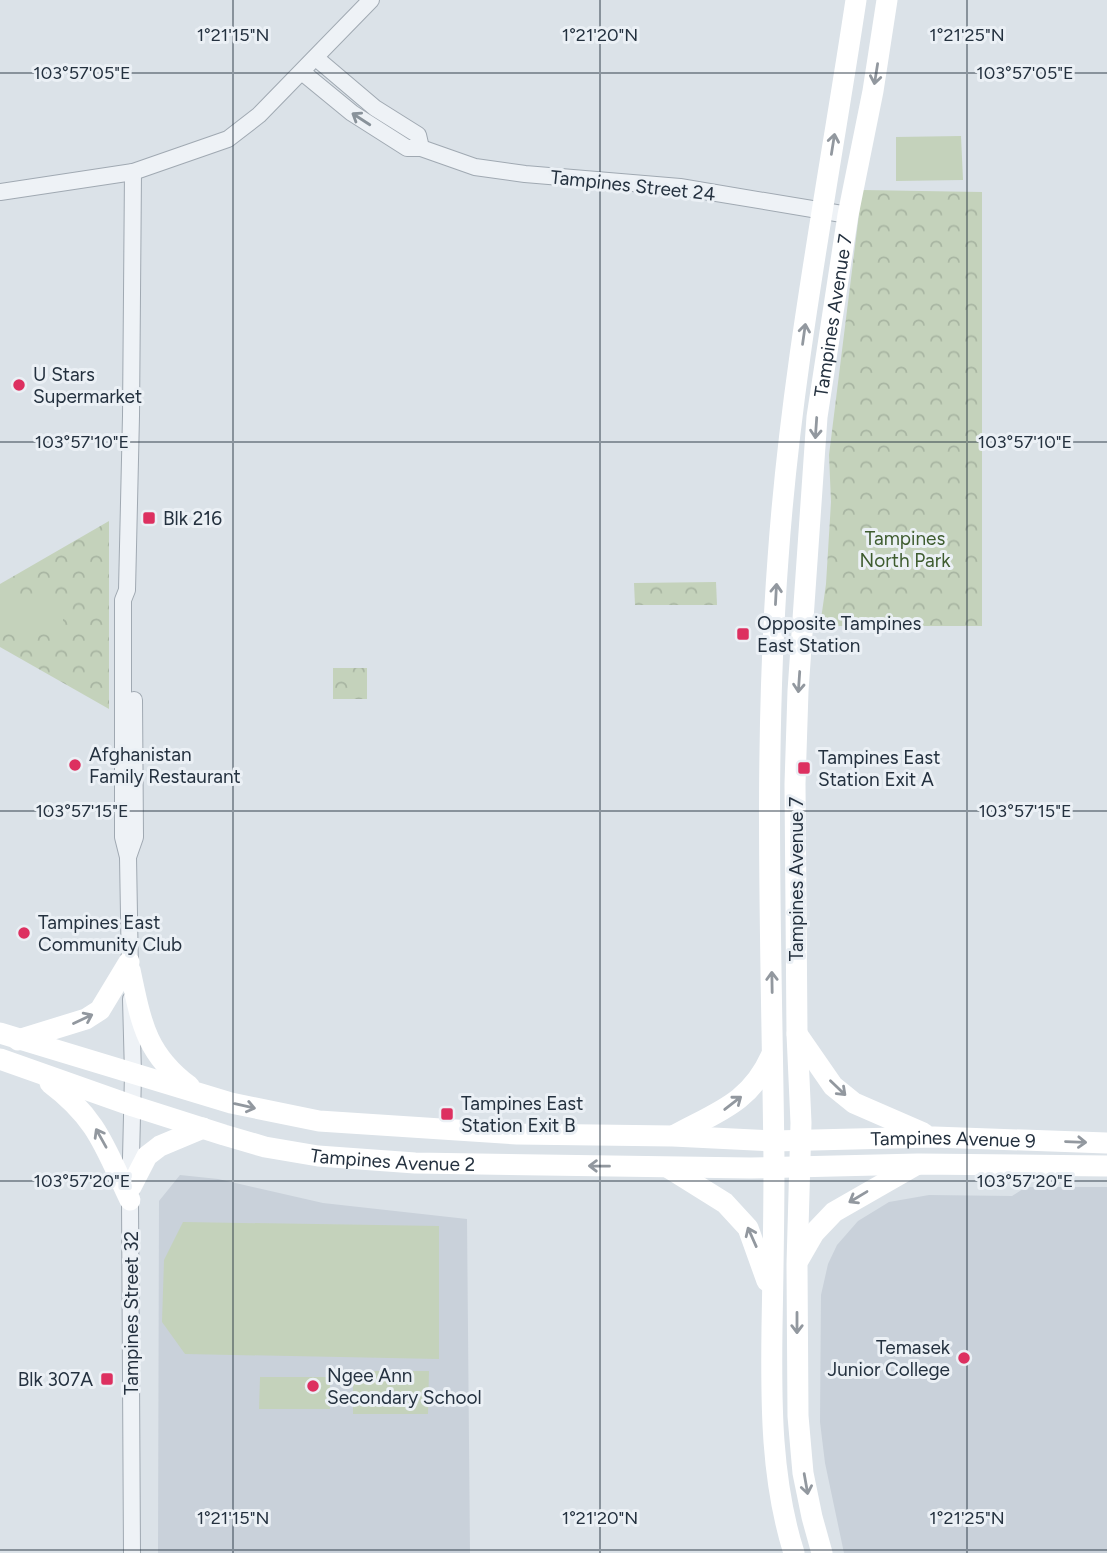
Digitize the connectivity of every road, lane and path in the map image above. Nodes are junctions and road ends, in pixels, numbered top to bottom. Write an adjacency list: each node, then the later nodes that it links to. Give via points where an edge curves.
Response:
1 (371, 0): 4 (street)
2 (856, 0): 9 (main road, Tampines Avenue 7, one-way to 2)
3 (887, 0): 10 (main road, Tampines Avenue 7, one-way to 10)
4 (316, 58): 5 (street); 6 (street, Tampines Street 24, via 375,107 418,135)
5 (302, 72): 6 (street, Tampines Street 24, one-way to 5, via 407,148 373,127); 7 (street, via 259,116 228,139)
6 (421, 148): 9 (street, Tampines Street 24, via 486,169 680,187)
7 (133, 172): 8 (street); 11 (street, Tampines Street 32, via 127,590 133,601 123,838 128,857)
8 (0, 192)
9 (822, 211): 10 (street, Tampines Street 24); 14 (main road, Tampines Avenue 7, one-way to 9, via 768,792 777,563 791,425)
10 (848, 215): 12 (main road, Tampines Avenue 7, one-way to 12, via 817,417 798,691)
11 (130, 966): 13 (main road, one-way to 11, via 86,1018 100,1010); 17 (street, Tampines Street 32); 18 (main road, via 141,1019 155,1052 171,1072)
12 (797, 1034): 22 (main road, one-way to 22, via 833,1086 854,1103); 24 (main road, Tampines Avenue 7)
13 (9, 1036): 17 (main road, Tampines Avenue 2)
14 (774, 1050): 21 (main road, one-way to 14, via 714,1117 757,1084); 23 (main road, Tampines Avenue 7)
15 (0, 1059): 16 (main road, Tampines Avenue 2)
16 (34, 1071): 19 (main road, Tampines Avenue 2); 31 (main road, one-way to 16, via 99,1133 72,1101)
17 (132, 1074): 18 (main road, Tampines Avenue 2); 19 (street, Tampines Street 32)
18 (199, 1093): 21 (main road, Tampines Avenue 2, one-way to 21, via 319,1121 517,1134)
19 (132, 1106): 20 (main road, Tampines Avenue 2); 31 (street, Tampines Street 32)
20 (203, 1128): 28 (main road, Tampines Avenue 2, one-way to 20, via 415,1163 318,1156 265,1147); 31 (main road, via 167,1142 147,1156)
21 (673, 1136): 23 (main road, Tampines Avenue 2)
22 (934, 1137): 24 (main road, Tampines Avenue 9); 25 (main road, Tampines Avenue 9, one-way to 25)
23 (774, 1140): 24 (main road, Tampines Avenue 2); 29 (main road, Tampines Avenue 7)
24 (800, 1140): 30 (main road, Tampines Avenue 7)
25 (1107, 1143)
26 (918, 1164): 27 (main road, Tampines Avenue 9); 30 (main road, Tampines Avenue 9); 32 (main road, one-way to 32, via 834,1212 814,1233)
27 (1107, 1166)
28 (668, 1167): 29 (main road, Tampines Avenue 2); 33 (main road, one-way to 28, via 748,1228 726,1203)
29 (774, 1168): 30 (main road, Tampines Avenue 2); 33 (main road, Tampines Avenue 7)
30 (800, 1168): 32 (main road, Tampines Avenue 7)
31 (130, 1193): 34 (street, Tampines Street 32)
32 (797, 1264): 36 (main road, Tampines Avenue 7, one-way to 36, via 798,1416 803,1473)
33 (773, 1302): 35 (main road, Tampines Avenue 7, via 772,1421 784,1520)
34 (132, 1553)
35 (794, 1553)
36 (822, 1553)

